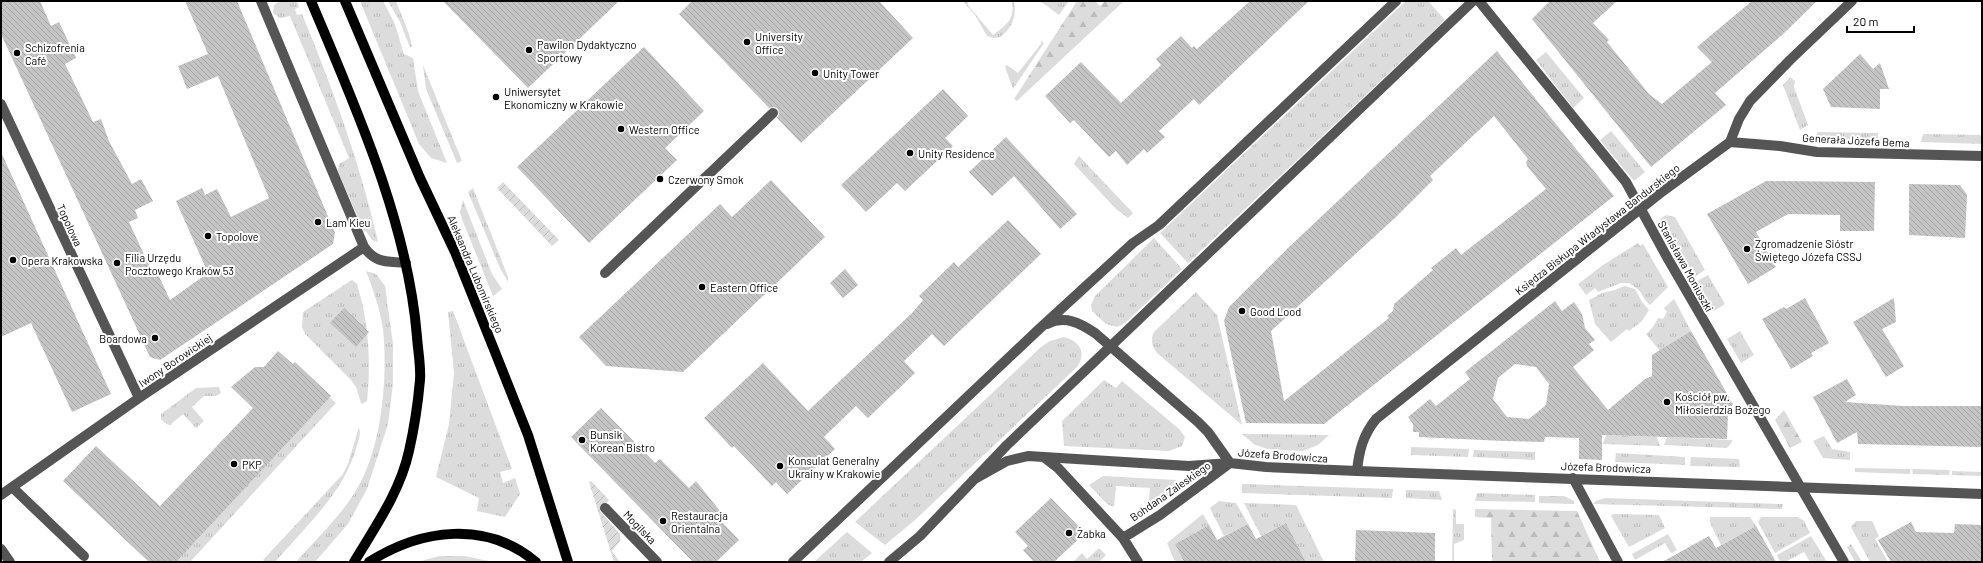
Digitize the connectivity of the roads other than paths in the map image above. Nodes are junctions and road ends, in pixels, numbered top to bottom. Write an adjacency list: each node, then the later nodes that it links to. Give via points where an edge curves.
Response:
1 (261, 1): 13 (street)
2 (311, 1): 14 (main road, via 378,169)
3 (345, 1): 36 (main road, Aleksandra Lubomirskiego, via 487,330 528,435)
4 (1396, 1): 16 (street, via 1159,225 1133,243)
5 (1473, 1): 17 (street)
6 (1479, 1): 12 (street, Stanisława Moniuszki, via 1621,175)
7 (1852, 1): 10 (street, via 1750,100 1741,114)
8 (1, 104): 18 (street, Topolowa)
9 (773, 112): 15 (street)
10 (1730, 142): 11 (street, Generała Józefa Bema, via 1816,152); 12 (street, Księdza Biskupa Władysława Bandurskiego)
11 (1982, 156)
12 (1641, 209): 21 (street, Księdza Biskupa Władysława Bandurskiego, via 1376,419 1362,444); 24 (street, Stanisława Moniuszki, via 1705,324)
13 (364, 247): 14 (street, via 372,258 378,261); 18 (street, Iwony Borowickiej)
14 (406, 262): 33 (main road, via 414,303 420,379 409,452 394,495)
15 (605, 273)
16 (1036, 332): 17 (street, Józefa Brodowicza, via 1055,320 1067,319 1086,327); 38 (street)
17 (1110, 347): 20 (street, Józefa Brodowicza, via 1198,422); 23 (street)
18 (139, 398): 25 (street, Iwony Borowickiej)
19 (1045, 458): 20 (street, Józefa Brodowicza, via 1189,466); 23 (street, Józefa Brodowicza, via 1028,456 1007,461); 29 (street, via 1055,465)
20 (1230, 463): 21 (street, Józefa Brodowicza); 29 (street, Bohdana Zaleskiego, via 1160,515)
21 (1357, 471): 22 (street, Józefa Brodowicza)
22 (1573, 478): 24 (street, Józefa Brodowicza); 41 (street)
23 (973, 480): 39 (street, via 920,536)
24 (1801, 486): 26 (street, Józefa Brodowicza); 42 (street, Stanisława Moniuszki)
25 (12, 487): 27 (street, Iwony Borowickiej); 31 (street)
26 (1982, 494)
27 (1, 495)
28 (605, 508): 37 (street, Mogilska)
29 (1123, 538): 40 (street)
30 (1, 549): 32 (street)
31 (84, 556)
32 (10, 562)
33 (354, 562)
34 (369, 562): 35 (main road, via 391,549 417,539 470,533 494,539 520,550)
35 (536, 562)
36 (568, 562)
37 (657, 562)
38 (793, 562)
39 (889, 562)
40 (1138, 562)
41 (1618, 562)
42 (1844, 562)

